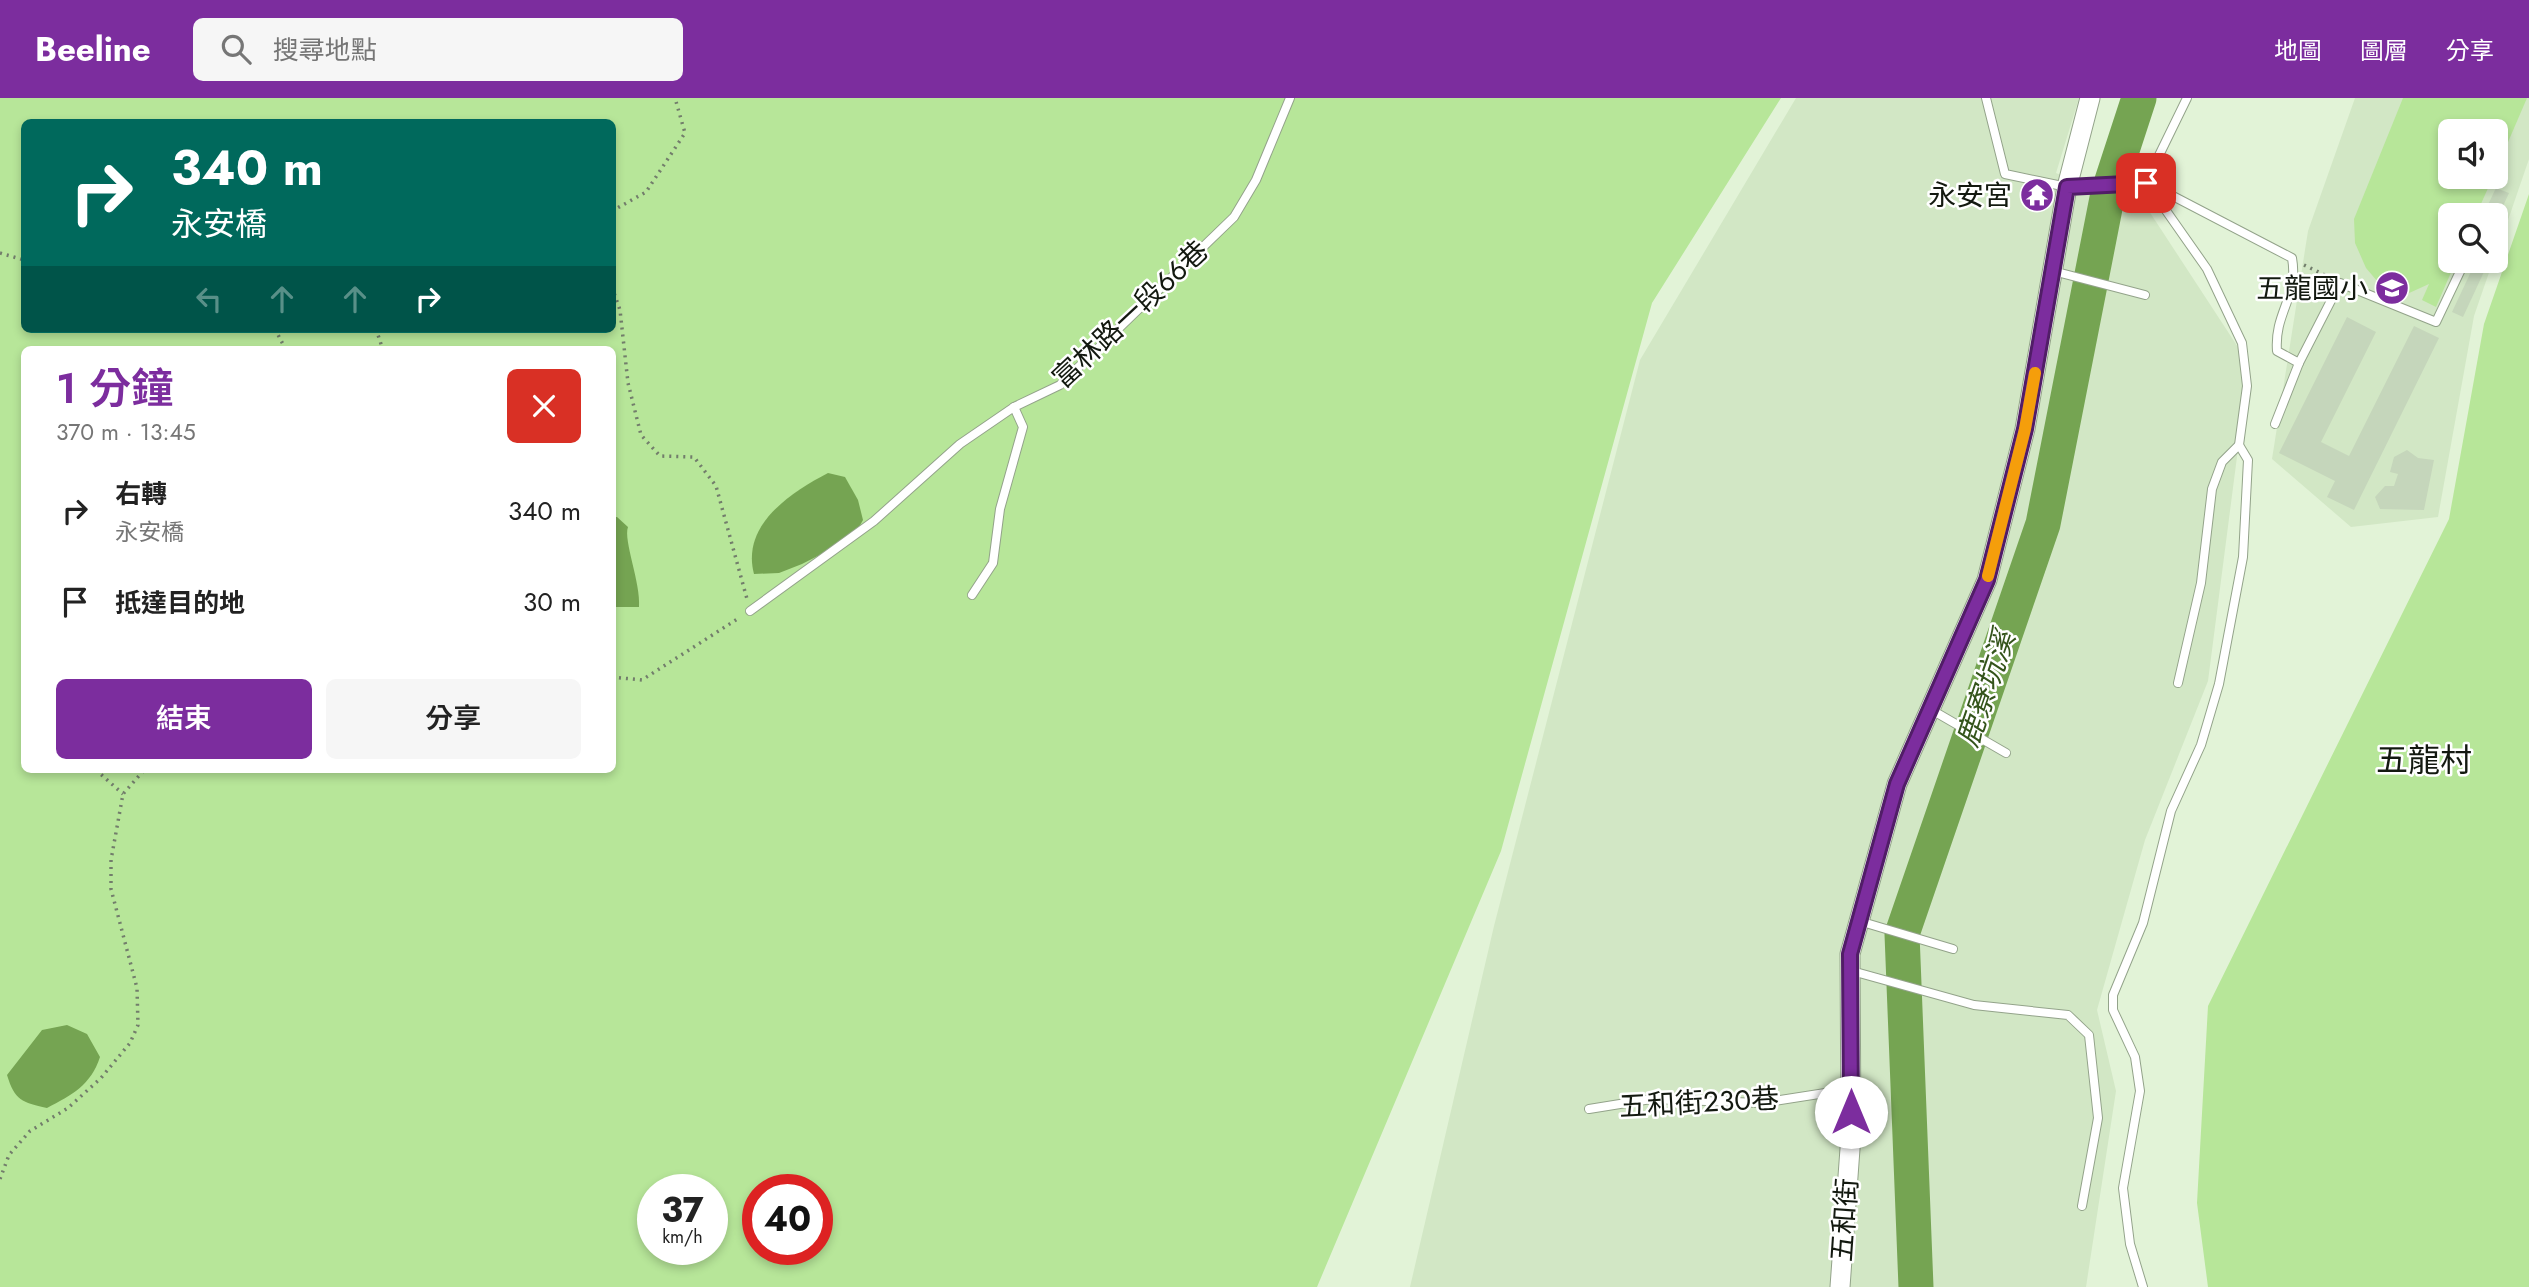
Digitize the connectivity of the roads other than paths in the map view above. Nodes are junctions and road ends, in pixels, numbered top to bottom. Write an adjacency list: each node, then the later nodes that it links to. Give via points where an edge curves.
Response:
1 (1290, 98): 11 (lane, 富林路一段66巷, via 1256,180 1234,217 1060,385)
2 (1986, 98): 6 (lane, via 2005,174)
3 (2090, 98): 6 (street, 五和街)
4 (2187, 98): 5 (lane)
5 (2146, 183): 6 (lane); 10 (lane, via 2292,258 2296,279 2276,331 2277,351); 13 (lane, via 2207,269 2242,343 2247,386)
6 (2067, 187): 7 (street, 五和街)
7 (2053, 271): 9 (lane); 17 (street, 五和街, via 2025,429 1987,580)
8 (2459, 273): 10 (lane, via 2436,322 2340,283)
9 (2145, 295)
10 (2299, 363): 12 (lane)
11 (1014, 407): 14 (lane, via 1023,427 1000,509 993,563); 15 (lane, 富林路一段66巷, via 960,444 874,521)
12 (2275, 424)
13 (2239, 445): 16 (lane, via 2222,462 2212,489 2201,583); 26 (lane, via 2248,460 2243,557 2219,684 2201,745 2171,811 2143,923 2113,995 2113,1010 2135,1056 2140,1091 2123,1188 2130,1244)
14 (972, 595)
15 (750, 611)
16 (2178, 682)
17 (1930, 709): 18 (lane); 19 (street, 五和街, via 1897,784)
18 (2006, 753)
19 (1859, 921): 20 (lane); 22 (street, 五和街, via 1850,954)
20 (1953, 948)
21 (1852, 970): 24 (lane, via 1957,1000 2034,1014 2068,1015 2089,1035 2098,1118)
22 (1851, 1089): 23 (lane, 五和街230巷, via 1761,1103 1651,1099); 25 (street, 五和街)
23 (1589, 1109)
24 (2081, 1206)
25 (1840, 1287)
26 (2143, 1287)

